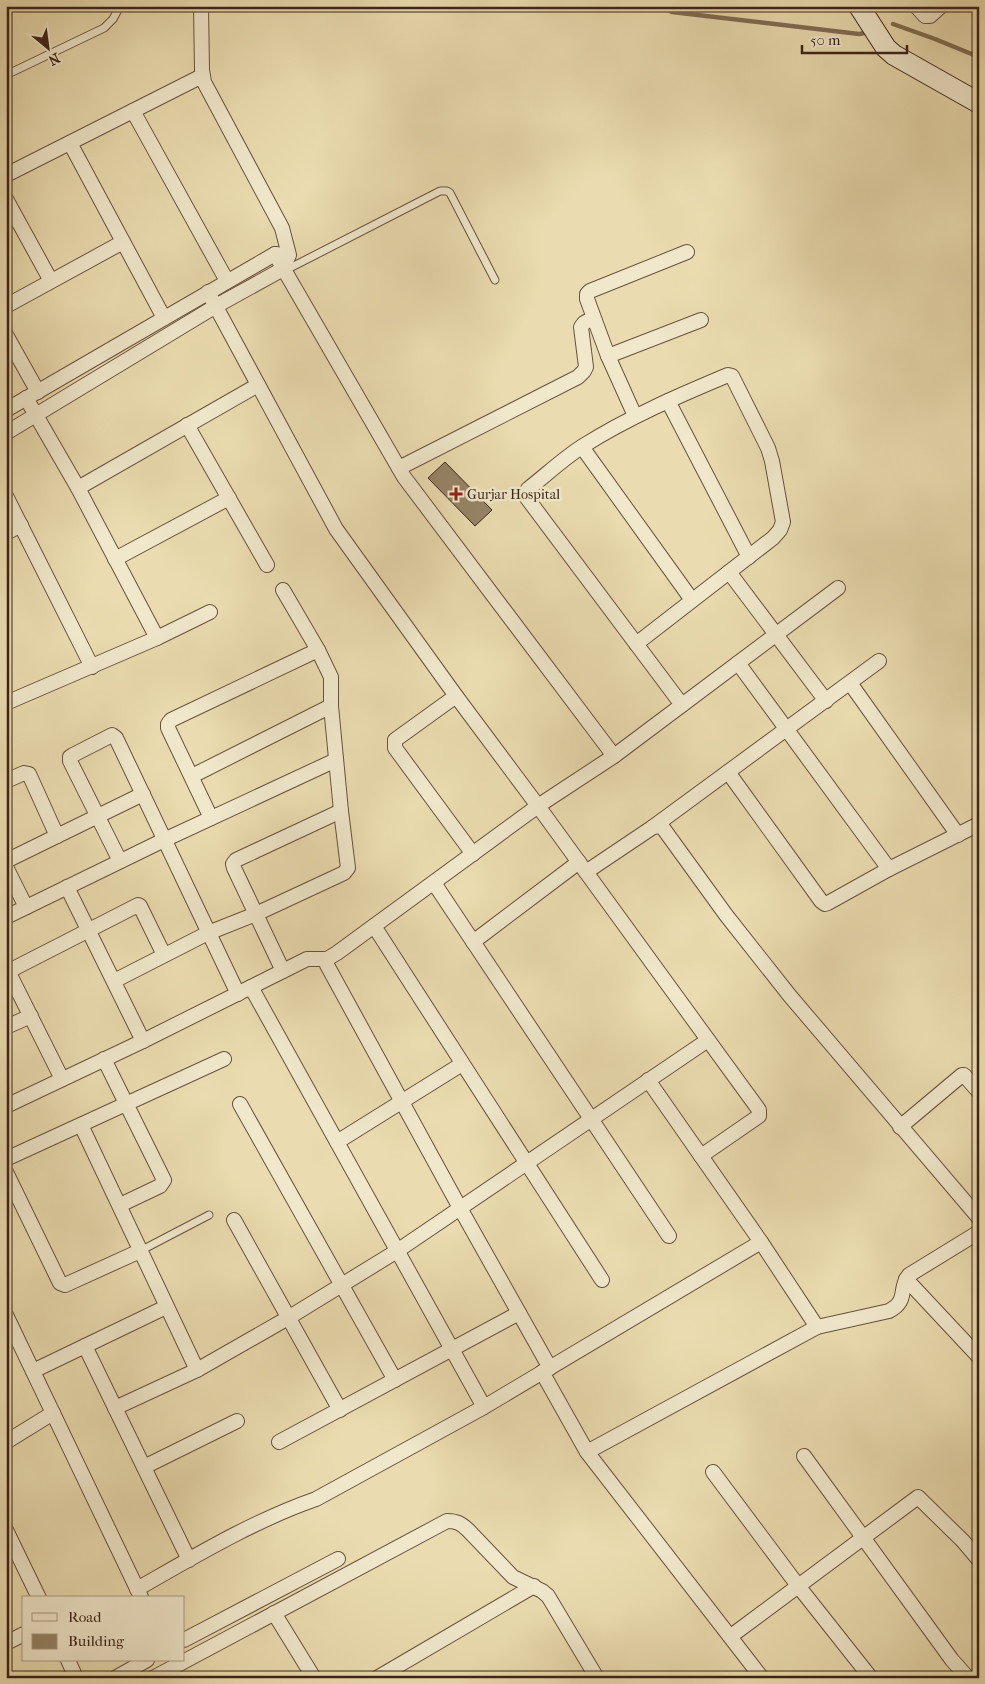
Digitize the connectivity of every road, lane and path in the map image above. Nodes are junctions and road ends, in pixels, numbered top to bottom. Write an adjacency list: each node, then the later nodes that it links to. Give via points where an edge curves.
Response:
1 (120, 6): 6 (lane, via 104,28)
2 (201, 6): 7 (street)
3 (859, 6): 8 (street, via 894,55)
4 (916, 6): 5 (street, via 925,16 930,16)
5 (941, 6)
6 (6, 75)
7 (202, 76): 9 (street); 15 (street, via 282,228)
8 (979, 103)
9 (133, 111): 10 (street); 19 (street)
10 (70, 143): 11 (street); 13 (street)
11 (6, 175)
12 (6, 199): 18 (street)
13 (123, 242): 18 (street); 23 (street)
14 (687, 252): 24 (street, via 590,291 587,299)
15 (282, 255): 16 (street); 19 (street)
16 (283, 270): 17 (lane, via 440,191 446,191 450,193); 22 (street); 37 (street)
17 (495, 280)
18 (51, 281): 21 (street)
19 (227, 281): 20 (street)
20 (208, 292): 22 (street); 23 (street)
21 (6, 306)
22 (216, 306): 28 (street); 32 (street)
23 (164, 318): 29 (street)
24 (594, 318): 27 (street); 37 (street, via 581,326 586,367 578,377)
25 (701, 320): 27 (street)
26 (6, 335): 29 (street)
27 (608, 356): 33 (street)
28 (258, 384): 34 (street); 59 (street, via 336,529)
29 (32, 395): 31 (street); 32 (street)
30 (668, 401): 33 (street); 43 (street); 43 (street, via 728,375 735,379 768,448 783,522 773,538)
31 (6, 410)
32 (37, 416): 35 (street); 38 (street)
33 (635, 416): 36 (street)
34 (187, 425): 38 (street); 40 (street)
35 (6, 433)
36 (582, 447): 49 (street); 53 (street, via 528,489 526,498)
37 (399, 468): 65 (street)
38 (78, 488): 44 (street)
39 (6, 496): 41 (street)
40 (229, 498): 44 (street); 45 (street)
41 (21, 524): 42 (street); 57 (street)
42 (6, 533)
43 (749, 557): 46 (street)
44 (115, 559): 52 (street)
45 (267, 565)
46 (729, 572): 49 (street); 51 (street)
47 (838, 588): 51 (street)
48 (283, 590): 54 (street)
49 (692, 600): 53 (street)
50 (210, 612): 52 (street)
51 (775, 635): 56 (street); 61 (street)
52 (156, 638): 57 (street)
53 (636, 644): 62 (street)
54 (318, 650): 63 (street, via 331,678); 68 (street, via 171,720 168,728)
55 (879, 661): 58 (street)
56 (738, 663): 62 (street); 64 (street)
57 (92, 667): 60 (street)
58 (850, 683): 61 (street); 77 (street)
59 (456, 696): 71 (street); 80 (street, via 395,740 394,744)
60 (8, 698)
61 (826, 701): 64 (street)
62 (682, 705): 65 (street)
63 (331, 706): 66 (street); 68 (street)
64 (786, 730): 67 (street); 85 (street)
65 (614, 756): 71 (street)
66 (336, 760): 72 (street); 74 (street)
67 (728, 772): 76 (street); 85 (street, via 825,904)
68 (192, 776): 74 (street)
69 (6, 781): 78 (street, via 29,774)
70 (143, 794): 73 (street); 73 (street, via 112,735 70,757); 79 (street)
71 (538, 806): 80 (street); 84 (street)
72 (341, 811): 89 (street, via 349,864 346,871); 89 (street, via 236,860 234,868)
73 (98, 816): 78 (street); 82 (street)
74 (211, 818): 79 (street)
75 (979, 824): 77 (street)
76 (653, 828): 84 (street); 118 (street, via 663,828 726,915)
77 (958, 835): 85 (street)
78 (57, 836): 81 (street)
79 (164, 840): 82 (street); 93 (street)
80 (473, 854): 86 (street)
81 (6, 861)
82 (120, 861): 87 (street)
83 (6, 867): 88 (street)
84 (582, 867): 94 (street); 104 (street)
85 (889, 869)
86 (434, 883): 91 (street); 94 (street)
87 (67, 887): 88 (street); 92 (street)
88 (26, 907): 90 (street)
89 (256, 914): 93 (street); 98 (street)
90 (6, 917)
91 (374, 926): 96 (street); 108 (street)
92 (88, 930): 95 (street, via 140,906); 97 (street); 99 (street)
93 (208, 933): 95 (street); 101 (street)
94 (473, 942): 116 (street)
95 (164, 955): 99 (street)
96 (322, 959): 98 (street, via 307,959); 112 (street)
97 (7, 969): 102 (street)
98 (283, 971): 100 (street)
99 (114, 981): 105 (street)
100 (251, 987): 101 (street); 119 (street)
101 (238, 994): 105 (street)
102 (31, 1016): 103 (street); 109 (street)
103 (6, 1027)
104 (708, 1040): 110 (street); 120 (street, via 760,1113)
105 (144, 1041): 107 (street)
106 (224, 1059): 113 (street)
107 (104, 1060): 109 (street); 113 (street)
108 (462, 1064): 112 (street); 122 (street)
109 (62, 1079): 115 (street)
110 (648, 1080): 116 (street); 120 (street)
111 (979, 1092): 118 (street, via 962,1075)
112 (401, 1101): 119 (street); 125 (street)
113 (126, 1104): 117 (street); 124 (street, via 164,1180 160,1186)
114 (240, 1104): 136 (street)
115 (6, 1106)
116 (591, 1120): 122 (street); 130 (street)
117 (81, 1125): 121 (street); 124 (street)
118 (900, 1127): 127 (street)
119 (337, 1142): 133 (street)
120 (701, 1156): 131 (street)
121 (6, 1159)
122 (526, 1164): 125 (street); 135 (street)
123 (6, 1172): 132 (street, via 60,1283 65,1285)
124 (120, 1205): 132 (street)
125 (460, 1208): 133 (street); 138 (street)
126 (209, 1215): 132 (lane)
127 (979, 1218)
128 (234, 1220): 140 (street)
129 (979, 1232): 134 (street)
130 (669, 1236)
131 (761, 1242): 141 (street); 146 (street)
132 (140, 1251): 137 (street)
133 (397, 1251): 136 (street); 143 (street)
134 (906, 1279): 141 (street, via 902,1301 895,1308); 144 (street)
135 (602, 1280)
136 (341, 1286): 140 (street); 148 (street)
137 (166, 1306): 142 (street); 145 (street)
138 (519, 1313): 143 (street); 146 (street)
139 (6, 1315): 147 (street)
140 (288, 1318): 145 (street); 151 (street)
141 (817, 1327): 156 (street)
142 (85, 1346): 147 (street); 150 (street)
143 (452, 1350): 148 (street); 149 (street)
144 (979, 1357)
145 (197, 1370): 150 (street)
146 (546, 1370): 149 (street); 156 (street)
147 (33, 1371): 152 (street)
148 (395, 1380): 151 (street)
149 (484, 1407): 163 (street, via 316,1499 287,1509)
150 (115, 1408): 158 (street)
151 (340, 1410): 155 (street)
152 (53, 1413): 154 (street); 167 (street)
153 (237, 1421): 158 (street)
154 (6, 1442)
155 (279, 1442)
156 (588, 1452): 171 (street)
157 (804, 1456): 161 (street)
158 (144, 1467): 163 (street)
159 (714, 1472): 166 (street)
160 (8, 1535): 168 (street)
161 (864, 1538): 164 (street, via 918,1497); 166 (street); 186 (street)
162 (338, 1559): 172 (street)
163 (189, 1560): 167 (street)
164 (979, 1560)
165 (534, 1586): 169 (street, via 513,1577 461,1524 447,1521); 182 (street); 183 (street, via 548,1596)
166 (799, 1586): 171 (street); 185 (street)
167 (139, 1594)
168 (37, 1596)
169 (274, 1613): 174 (street); 181 (street)
170 (22, 1635): 173 (street)
171 (731, 1636): 184 (street)
172 (185, 1639)
173 (6, 1642)
174 (185, 1657)
175 (69, 1662): 178 (street)
176 (143, 1662): 179 (street)
177 (172, 1663): 180 (street)
178 (76, 1678)
179 (115, 1678)
180 (154, 1678)
181 (314, 1678)
182 (377, 1678)
183 (597, 1678)
184 (762, 1678)
185 (870, 1678)
186 (968, 1678)

